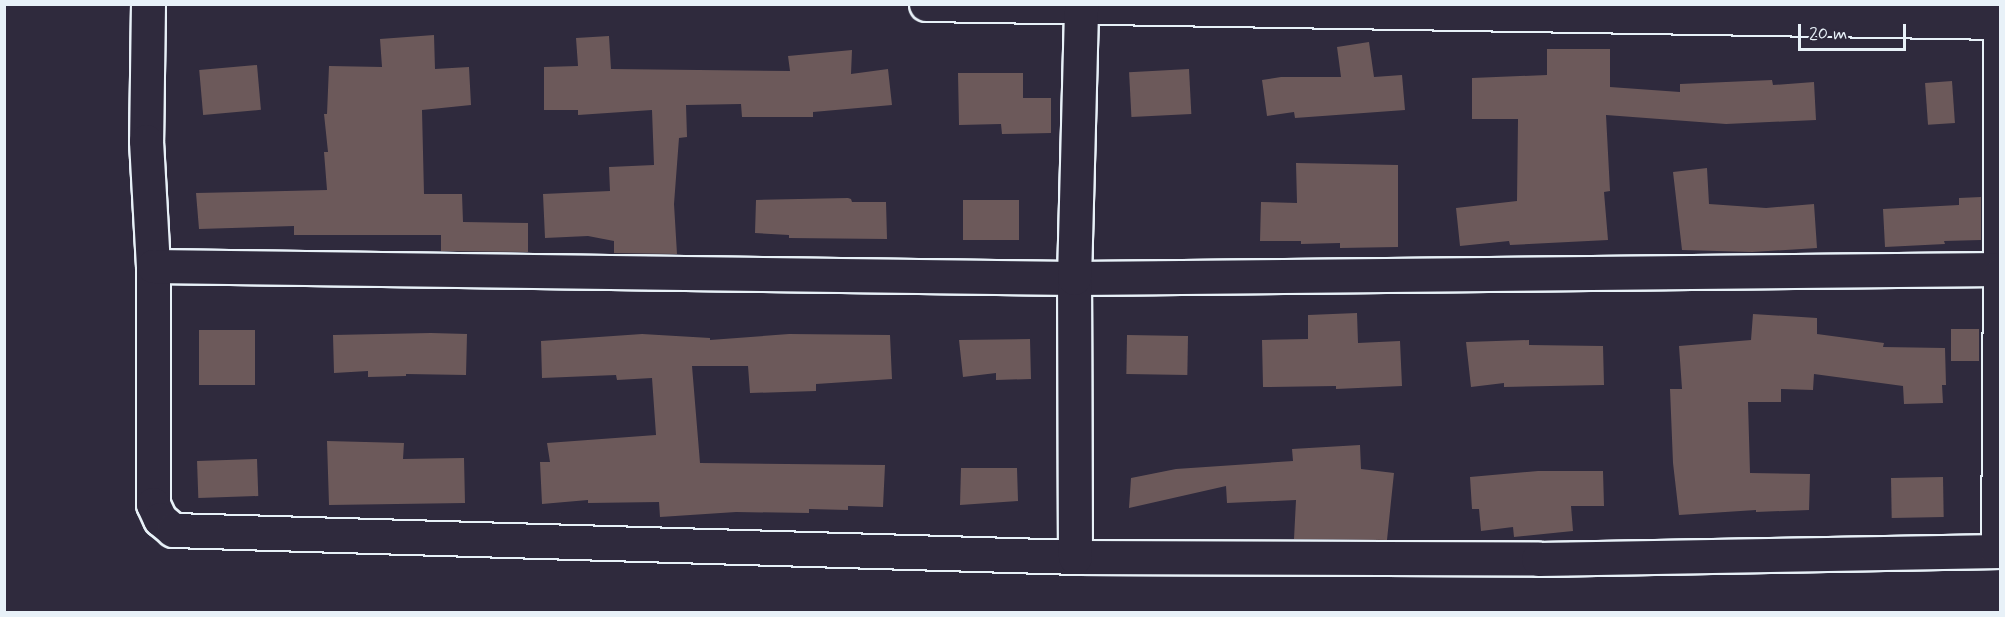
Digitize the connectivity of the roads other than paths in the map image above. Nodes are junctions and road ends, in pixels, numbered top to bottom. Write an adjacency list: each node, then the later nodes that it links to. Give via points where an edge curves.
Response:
1 (148, 4): 7 (street, via 146,141)
2 (926, 4): 4 (street)
3 (2000, 4): 5 (street)
4 (1081, 5): 5 (street); 9 (street)
5 (2000, 22): 6 (street)
6 (2001, 253)
7 (153, 266): 9 (street); 11 (street, via 153,504 160,519 173,530)
8 (2001, 272): 9 (street); 10 (street)
9 (1074, 278): 11 (street)
10 (1999, 551): 11 (street, via 1538,559)
11 (1075, 557)

